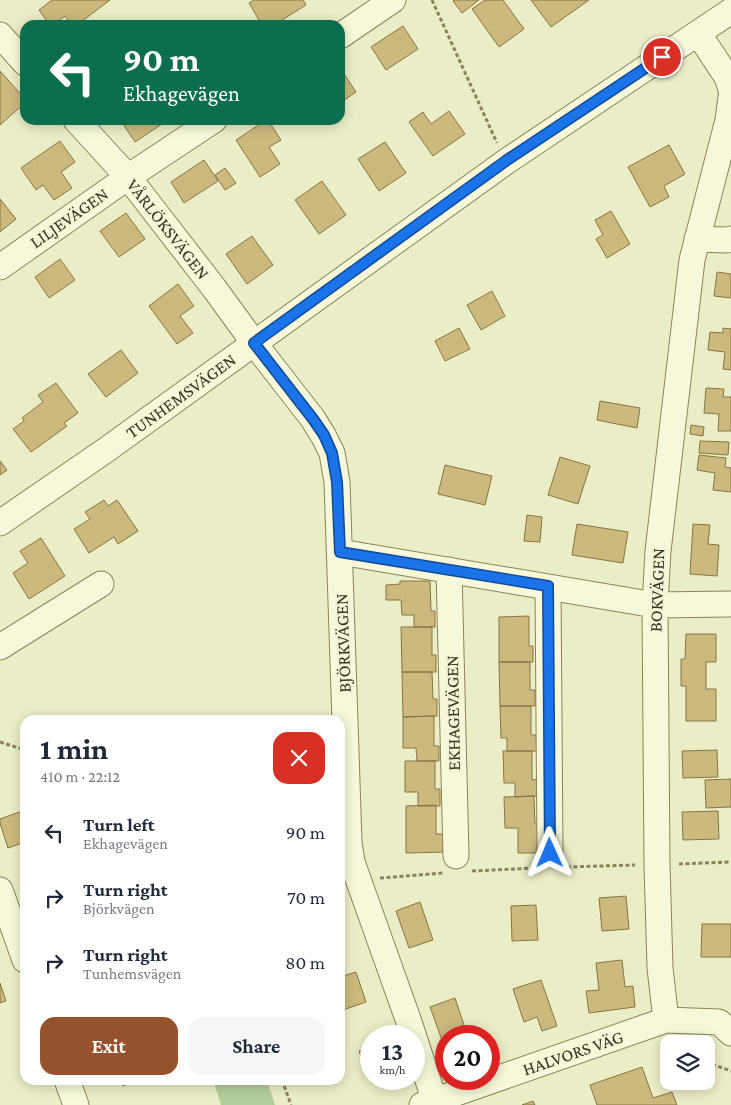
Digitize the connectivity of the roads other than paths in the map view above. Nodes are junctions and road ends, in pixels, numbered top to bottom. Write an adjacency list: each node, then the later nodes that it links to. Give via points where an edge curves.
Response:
1 (393, 0): 3 (street)
2 (731, 11): 4 (street, TUNHEMSVÄGEN)
3 (345, 33)
4 (698, 33): 7 (street, via 727,77); 15 (street, TUNHEMSVÄGEN, via 507,160)
5 (0, 35): 6 (street)
6 (20, 57)
7 (731, 89)
8 (731, 97): 12 (street, BOKVÄGEN)
9 (81, 125): 11 (street, VÅRLÖKSVÄGEN)
10 (206, 125): 11 (street, LILJEVÄGEN)
11 (128, 177): 14 (street, LILJEVÄGEN); 15 (street, VÅRLÖKSVÄGEN)
12 (697, 239): 13 (street); 21 (street, BOKVÄGEN, via 660,531)
13 (731, 239)
14 (0, 267)
15 (254, 343): 16 (street, TUNHEMSVÄGEN); 17 (street, BJÖRKVÄGEN, via 313,419 332,453 337,482)
16 (0, 523)
17 (340, 552): 18 (street); 31 (street, BJÖRKVÄGEN, via 352,862 409,1022)
18 (449, 570): 20 (street); 25 (street, EKHAGEVÄGEN)
19 (101, 584): 23 (street)
20 (548, 586): 21 (street); 24 (street)
21 (655, 604): 22 (street); 28 (street, BOKVÄGEN, via 657,865 660,968)
22 (731, 604)
23 (0, 647)
24 (550, 863)
25 (456, 867)
26 (0, 890): 27 (street)
27 (20, 946)
28 (666, 1020): 29 (street); 31 (street, HALVORS VÄG)
29 (727, 1026)
30 (70, 1085): 32 (street)
31 (431, 1104)
32 (76, 1105)

